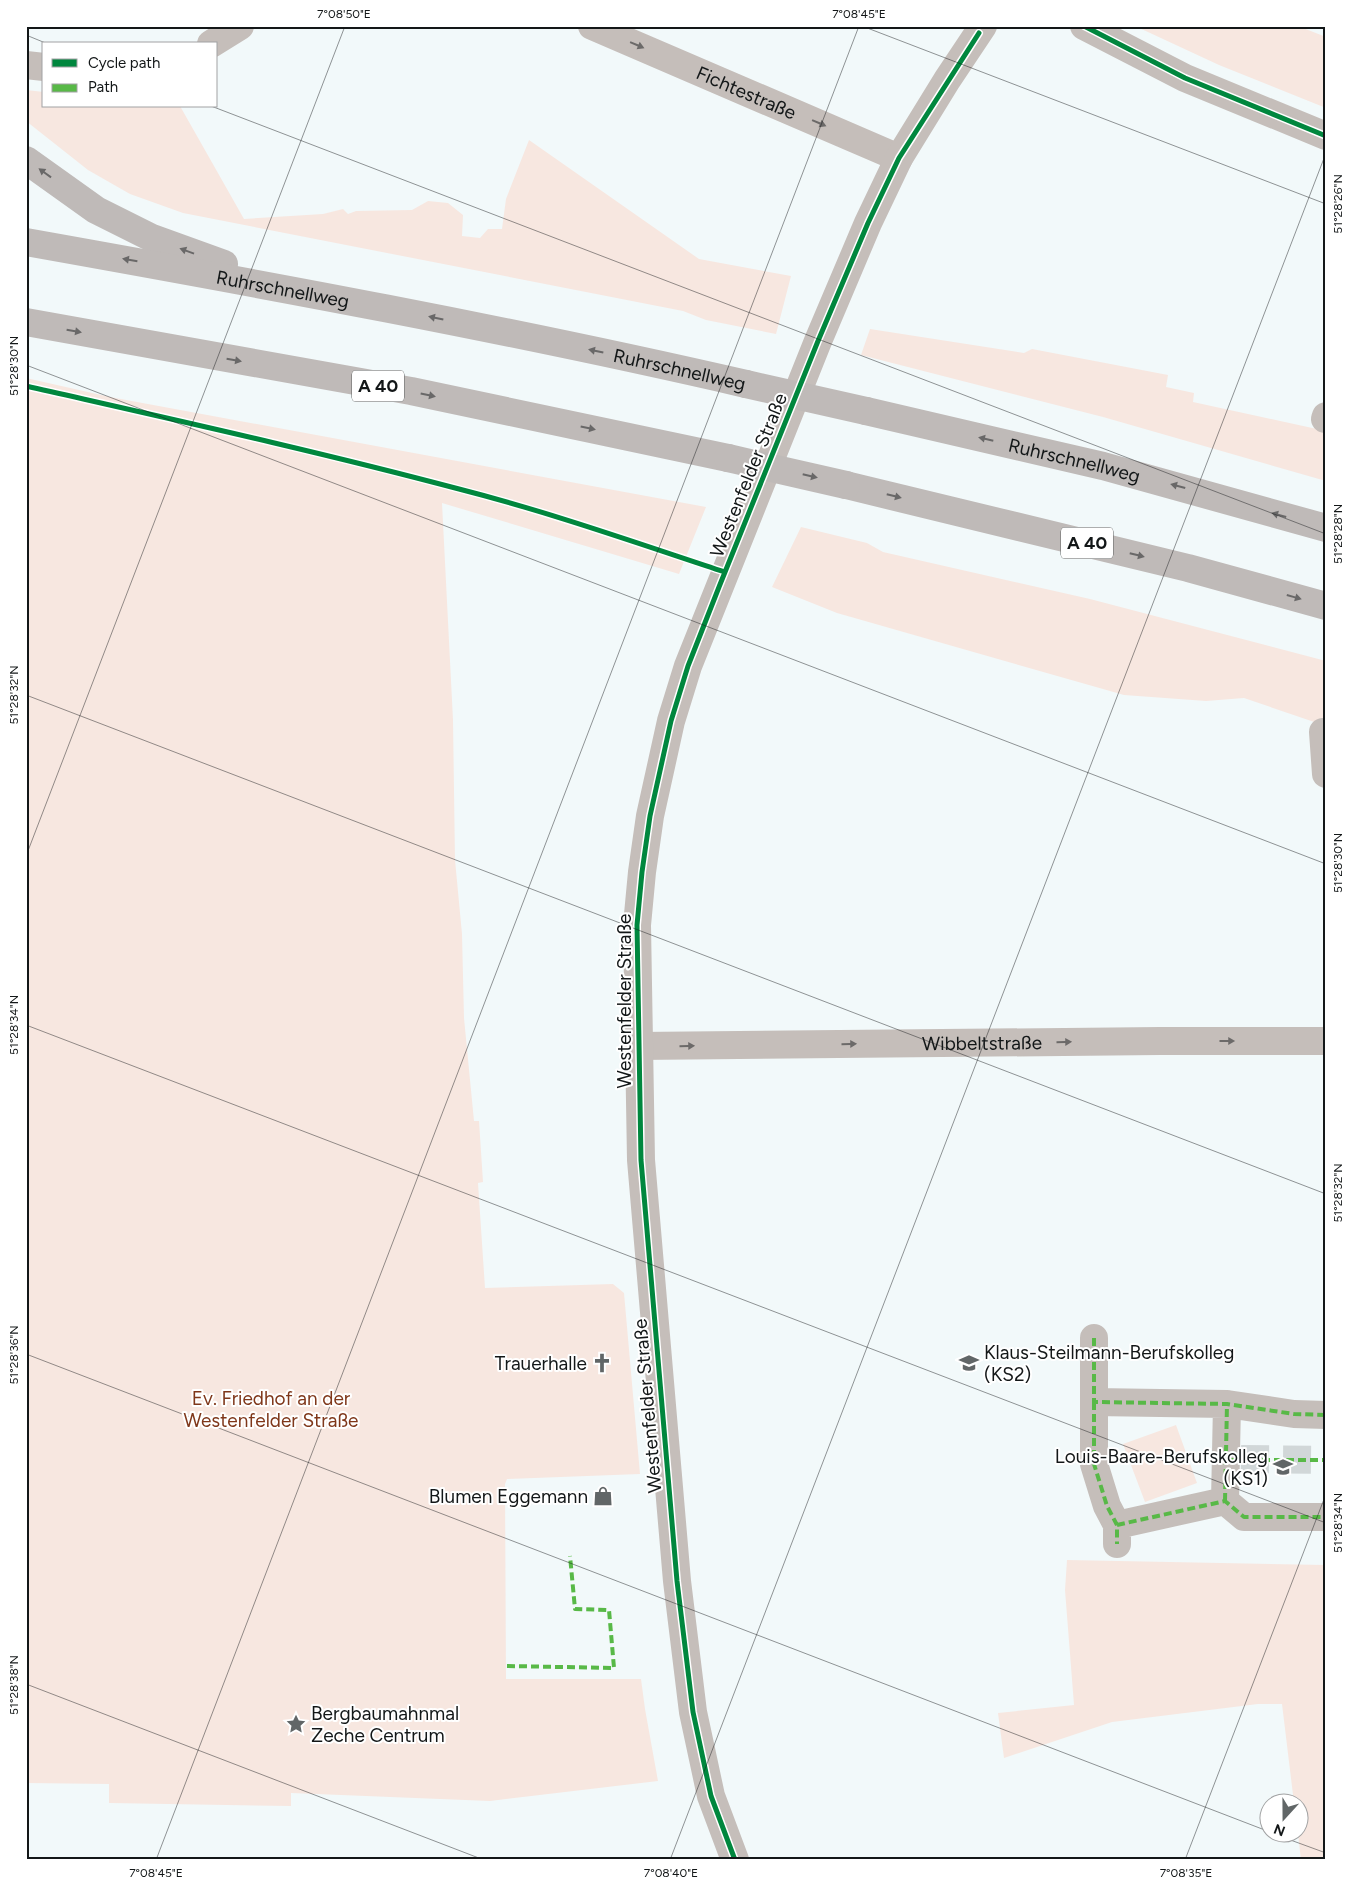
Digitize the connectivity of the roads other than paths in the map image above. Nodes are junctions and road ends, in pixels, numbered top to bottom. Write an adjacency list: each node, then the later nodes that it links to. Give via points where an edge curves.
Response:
1 (240, 26): 5 (street)
2 (592, 26): 9 (street, Fichtestraße, one-way to 9)
3 (1084, 26): 8 (street, via 1185,78)
4 (976, 29): 9 (street, Westenfelder Straße)
5 (214, 42)
6 (26, 65): 7 (street)
7 (42, 67)
8 (1326, 136)
9 (899, 158): 19 (street, Westenfelder Straße, via 810,360 688,666 671,721 650,816 642,872 637,925)
10 (26, 160): 12 (highway, one-way to 10, via 152,238 96,210)
11 (26, 242): 12 (highway, Ruhrschnellweg, one-way to 11)
12 (298, 290): 14 (highway, Ruhrschnellweg, one-way to 12, bridge, via 1104,466 666,365)
13 (26, 322): 15 (highway, A 40, one-way to 15, bridge, via 411,392 728,458 1188,568)
14 (1326, 528)
15 (1326, 606)
16 (1323, 732): 17 (street)
17 (1326, 774)
18 (1326, 1041): 19 (street, Wibbeltstraße, one-way to 18)
19 (638, 1046): 26 (street, Westenfelder Straße, via 642,1169 677,1581 693,1712 711,1796)
20 (1094, 1338): 21 (street)
21 (1094, 1402): 22 (street); 24 (street, via 1094,1464 1117,1534)
22 (1227, 1404): 23 (street, via 1294,1414); 24 (street, via 1233,1459)
23 (1326, 1415)
24 (1225, 1501): 25 (street, via 1244,1517)
25 (1326, 1517)
26 (735, 1860)

